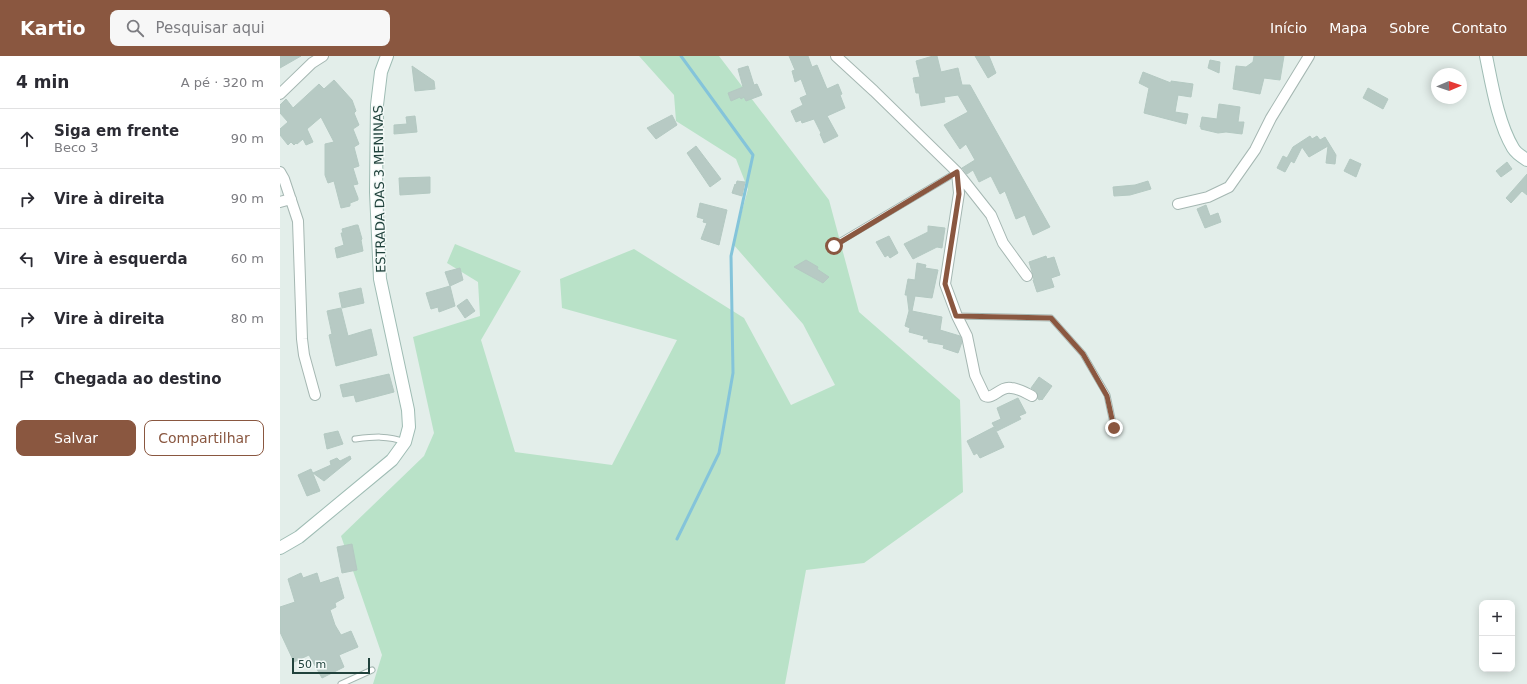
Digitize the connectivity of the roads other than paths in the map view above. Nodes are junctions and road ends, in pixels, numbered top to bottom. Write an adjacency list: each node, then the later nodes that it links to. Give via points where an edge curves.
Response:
1 (323, 56): 6 (street, via 312,62)
2 (387, 56): 20 (main road, ESTRADA DAS 3 MENINAS, via 381,72 377,105 376,192 380,279 408,410 409,427)
3 (836, 56): 9 (street)
4 (1309, 56): 12 (street, via 1271,118 1255,150 1229,187 1208,197)
5 (1486, 56): 7 (main road, via 1505,130 1514,149)
6 (280, 94)
7 (1527, 160)
8 (280, 172): 10 (street)
9 (957, 172): 13 (lane); 14 (street, via 991,215 1003,243); 15 (street, via 959,194 945,284)
10 (290, 199): 11 (street); 16 (street, via 298,221 304,355)
11 (280, 202)
12 (1178, 204)
13 (834, 246)
14 (1027, 276)
15 (956, 316): 17 (street, via 967,336 975,375 985,396 991,397 1010,387); 18 (lane, via 1051,318 1083,354 1107,396)
16 (315, 395)
17 (1032, 396)
18 (1114, 428)
19 (355, 439): 20 (lane, via 379,437)
20 (405, 442): 21 (main road, ESTRADA DAS 3 MENINAS, via 392,460 299,537)
21 (280, 548)
22 (372, 670): 23 (lane)
23 (341, 684)

